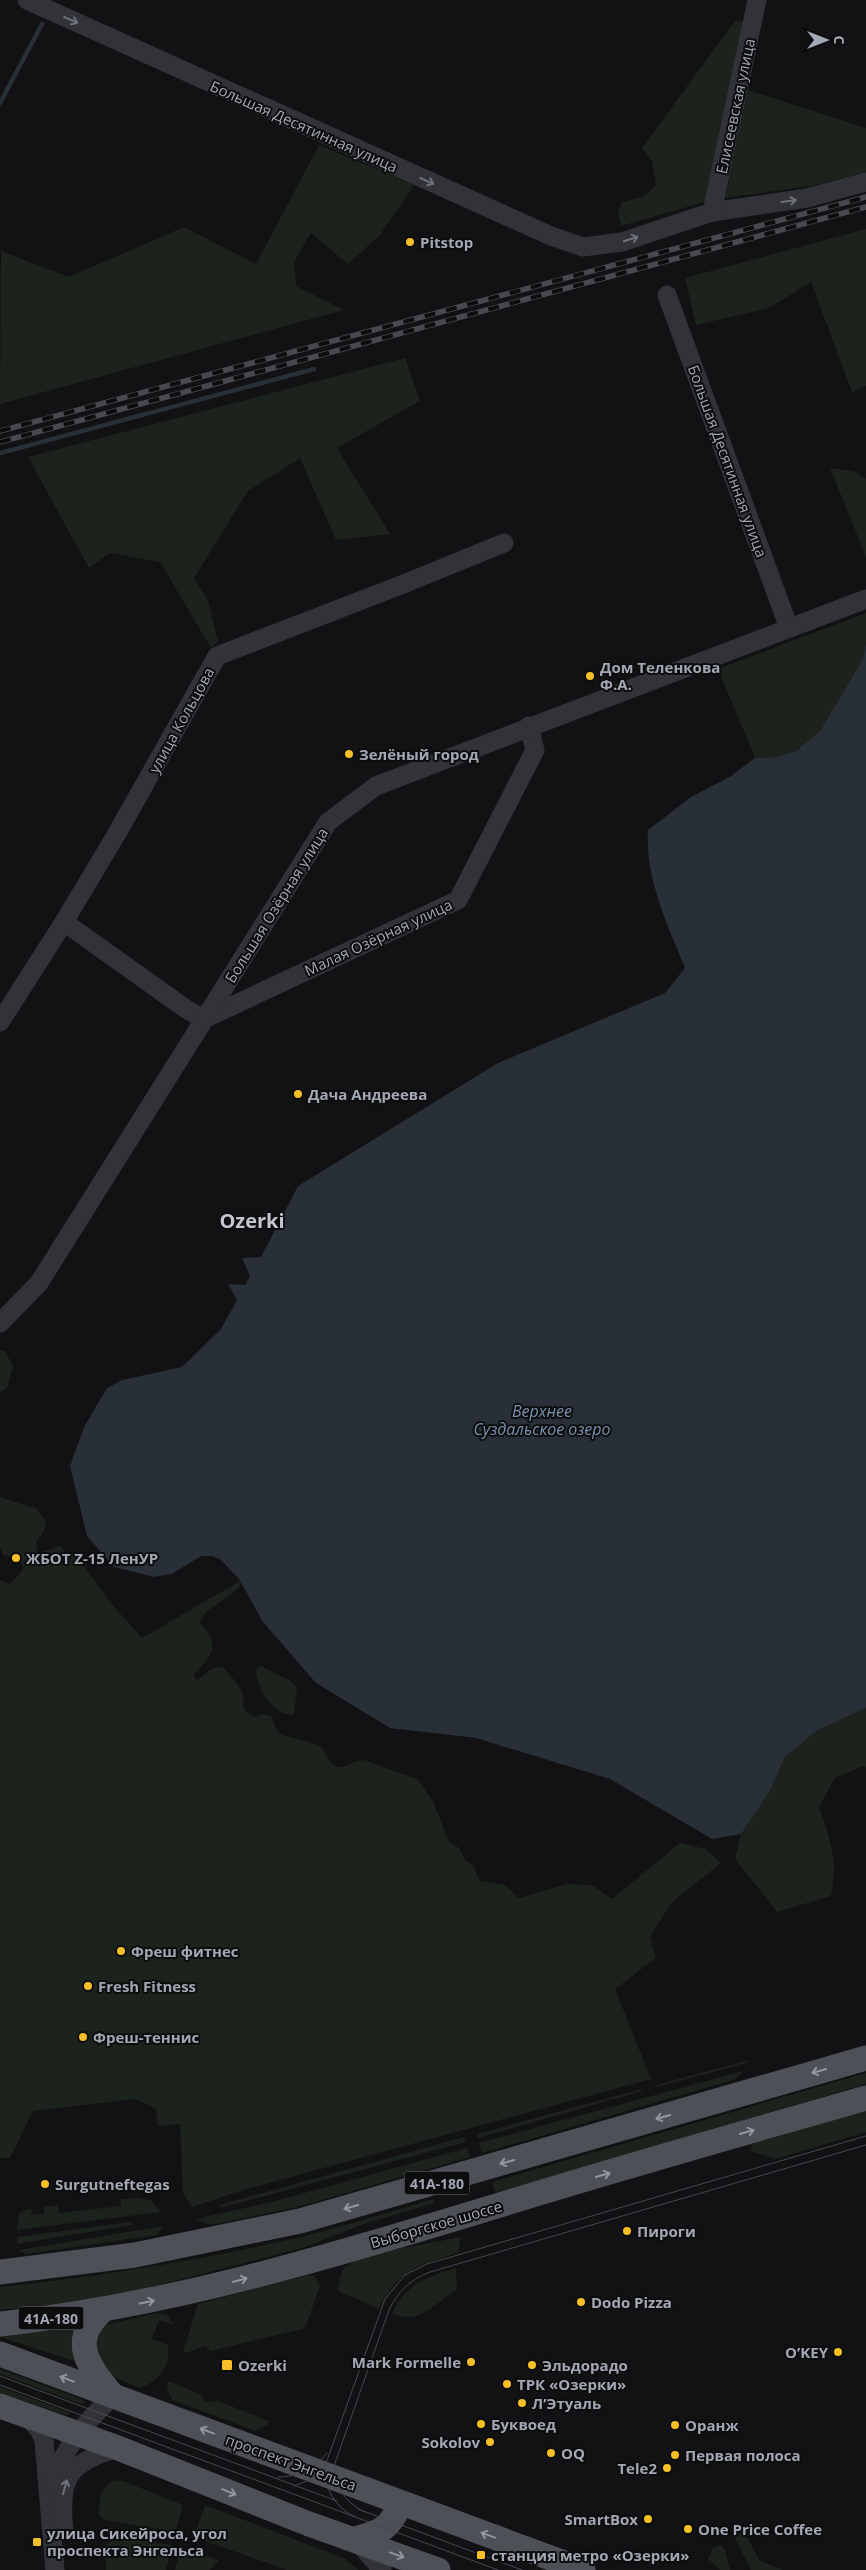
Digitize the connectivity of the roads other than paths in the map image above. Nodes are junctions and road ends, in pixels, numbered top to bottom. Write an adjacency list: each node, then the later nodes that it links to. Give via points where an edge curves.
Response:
1 (27, 0): 4 (street, Большая Десятинная улица, one-way to 4, via 583,248 622,242)
2 (757, 0): 4 (street, Елисеевская улица)
3 (866, 182): 4 (street, one-way to 3, via 807,198)
4 (712, 212)
5 (667, 295): 8 (street, Большая Десятинная улица)
6 (504, 543): 10 (street, улица Кольцова, via 217,656)
7 (866, 599): 8 (street, Большая Озёрная улица)
8 (789, 628): 9 (street, Большая Озёрная улица)
9 (529, 726): 11 (street, Большая Озёрная улица, via 376,786 328,822); 11 (street, Малая Озёрная улица, via 535,750 458,900)
10 (64, 922): 11 (street); 12 (street, улица Кольцова)
11 (204, 1019): 13 (street, Большая Озёрная улица, via 39,1283)
12 (0, 1022)
13 (0, 1323)
14 (866, 2058): 16 (main road, 41А-180, one-way to 16)
15 (866, 2098): 17 (main road, Выборгское шоссе / 41А-180, one-way to 15)
16 (440, 2182): 17 (main road, via 455,2190 458,2197 459,2206); 18 (main road, 41А-180, one-way to 18, via 259,2230 135,2255)
17 (450, 2220): 19 (main road, Выборгское шоссе / 41А-180, one-way to 17, via 193,2292)
18 (0, 2272)
19 (102, 2311): 20 (main road, Выборгское шоссе / 41А-180); 22 (main road, via 88,2326 84,2350 95,2375)
20 (0, 2324)
21 (0, 2354): 22 (main road, проспект Энгельса, one-way to 21)
22 (113, 2396): 25 (street); 28 (main road, проспект Энгельса, one-way to 22)
23 (0, 2406): 24 (main road)
24 (27, 2416): 25 (main road); 27 (street, via 44,2441)
25 (77, 2433): 26 (main road); 27 (street)
26 (118, 2448): 29 (main road, one-way to 29); 31 (street, one-way to 26, via 62,2491 69,2476 82,2462)
27 (49, 2488): 30 (street)
28 (401, 2503): 29 (main road, via 385,2528); 34 (main road, проспект Энгельса, one-way to 28)
29 (355, 2539): 32 (street); 33 (main road, one-way to 33)
30 (55, 2570)
31 (68, 2570)
32 (382, 2570)
33 (438, 2570)
34 (583, 2570)

